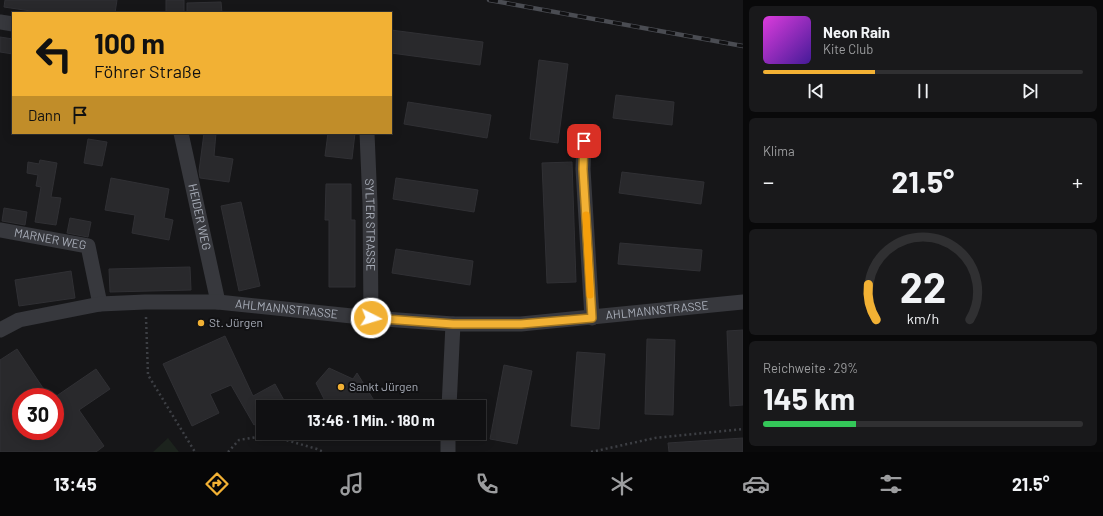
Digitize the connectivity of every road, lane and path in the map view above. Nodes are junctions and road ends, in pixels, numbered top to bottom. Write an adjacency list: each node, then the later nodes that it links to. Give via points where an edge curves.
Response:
1 (0, 22): 2 (street)
2 (12, 24)
3 (181, 134): 8 (street, HEIDER WEG)
4 (367, 134): 11 (street, SYLTER STRASSE)
5 (584, 141): 12 (street, via 583,169)
6 (0, 230): 10 (street, MARNER WEG, via 88,246)
7 (146, 302): 8 (street, AHLMANNSTRASSE); 10 (street, AHLMANNSTRASSE); 18 (path, via 148,375)
8 (218, 302): 11 (street, AHLMANNSTRASSE)
9 (743, 302): 12 (street, AHLMANNSTRASSE)
10 (100, 304): 14 (street, AHLMANNSTRASSE, via 19,320)
11 (371, 318): 13 (street, AHLMANNSTRASSE)
12 (592, 318): 13 (street, AHLMANNSTRASSE, via 521,324)
13 (453, 324): 15 (street)
14 (0, 330)
15 (449, 400)
16 (743, 429): 22 (path, via 655,438)
17 (448, 440): 21 (street)
18 (195, 452)
19 (228, 452): 20 (path, via 239,440 269,435)
20 (324, 452)
21 (448, 452)
22 (591, 452)

